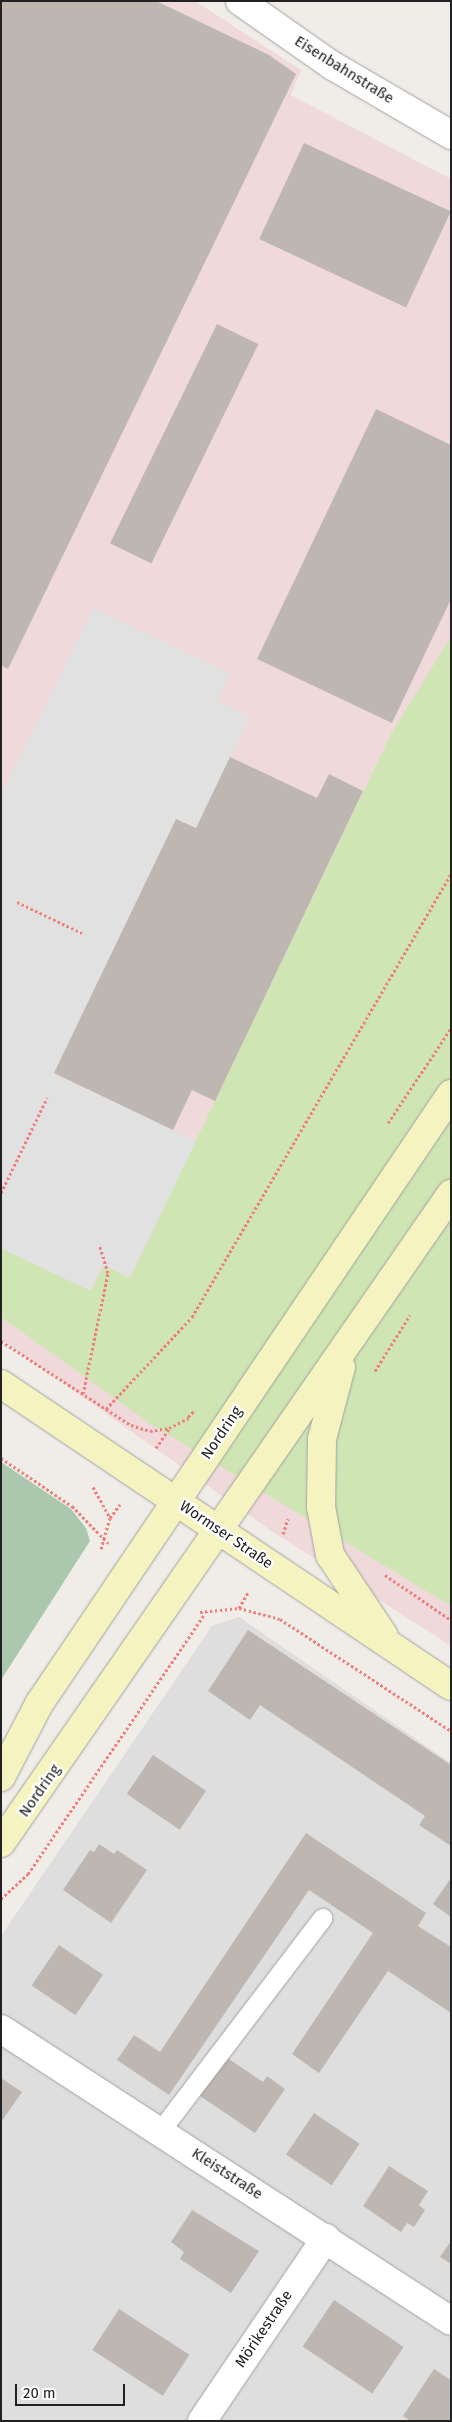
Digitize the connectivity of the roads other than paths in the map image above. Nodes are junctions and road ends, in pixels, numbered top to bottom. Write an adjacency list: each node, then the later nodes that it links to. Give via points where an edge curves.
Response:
1 (240, 1): 2 (street, Eisenbahnstraße, via 332,66)
2 (451, 135)
3 (451, 1094): 7 (main road, Nordring)
4 (451, 1194): 5 (main road, Nordring)
5 (350, 1342): 8 (main road, Nordring); 9 (main road, via 331,1397 322,1439 321,1507 330,1555)
6 (1, 1384): 7 (main road, Wormser Straße)
7 (176, 1501): 8 (main road, Wormser Straße); 11 (main road, Nordring, via 38,1704)
8 (218, 1530): 9 (main road, Wormser Straße); 12 (main road, Nordring)
9 (391, 1646): 10 (main road, Wormser Straße)
10 (451, 1686)
11 (1, 1777)
12 (1, 1843)
13 (322, 1918): 15 (lane)
14 (1, 2029): 15 (street, Kleiststraße)
15 (160, 2131): 16 (street, Kleiststraße)
16 (326, 2238): 17 (street, Kleiststraße); 18 (street, Mörikestraße)
17 (451, 2321)
18 (202, 2421)

